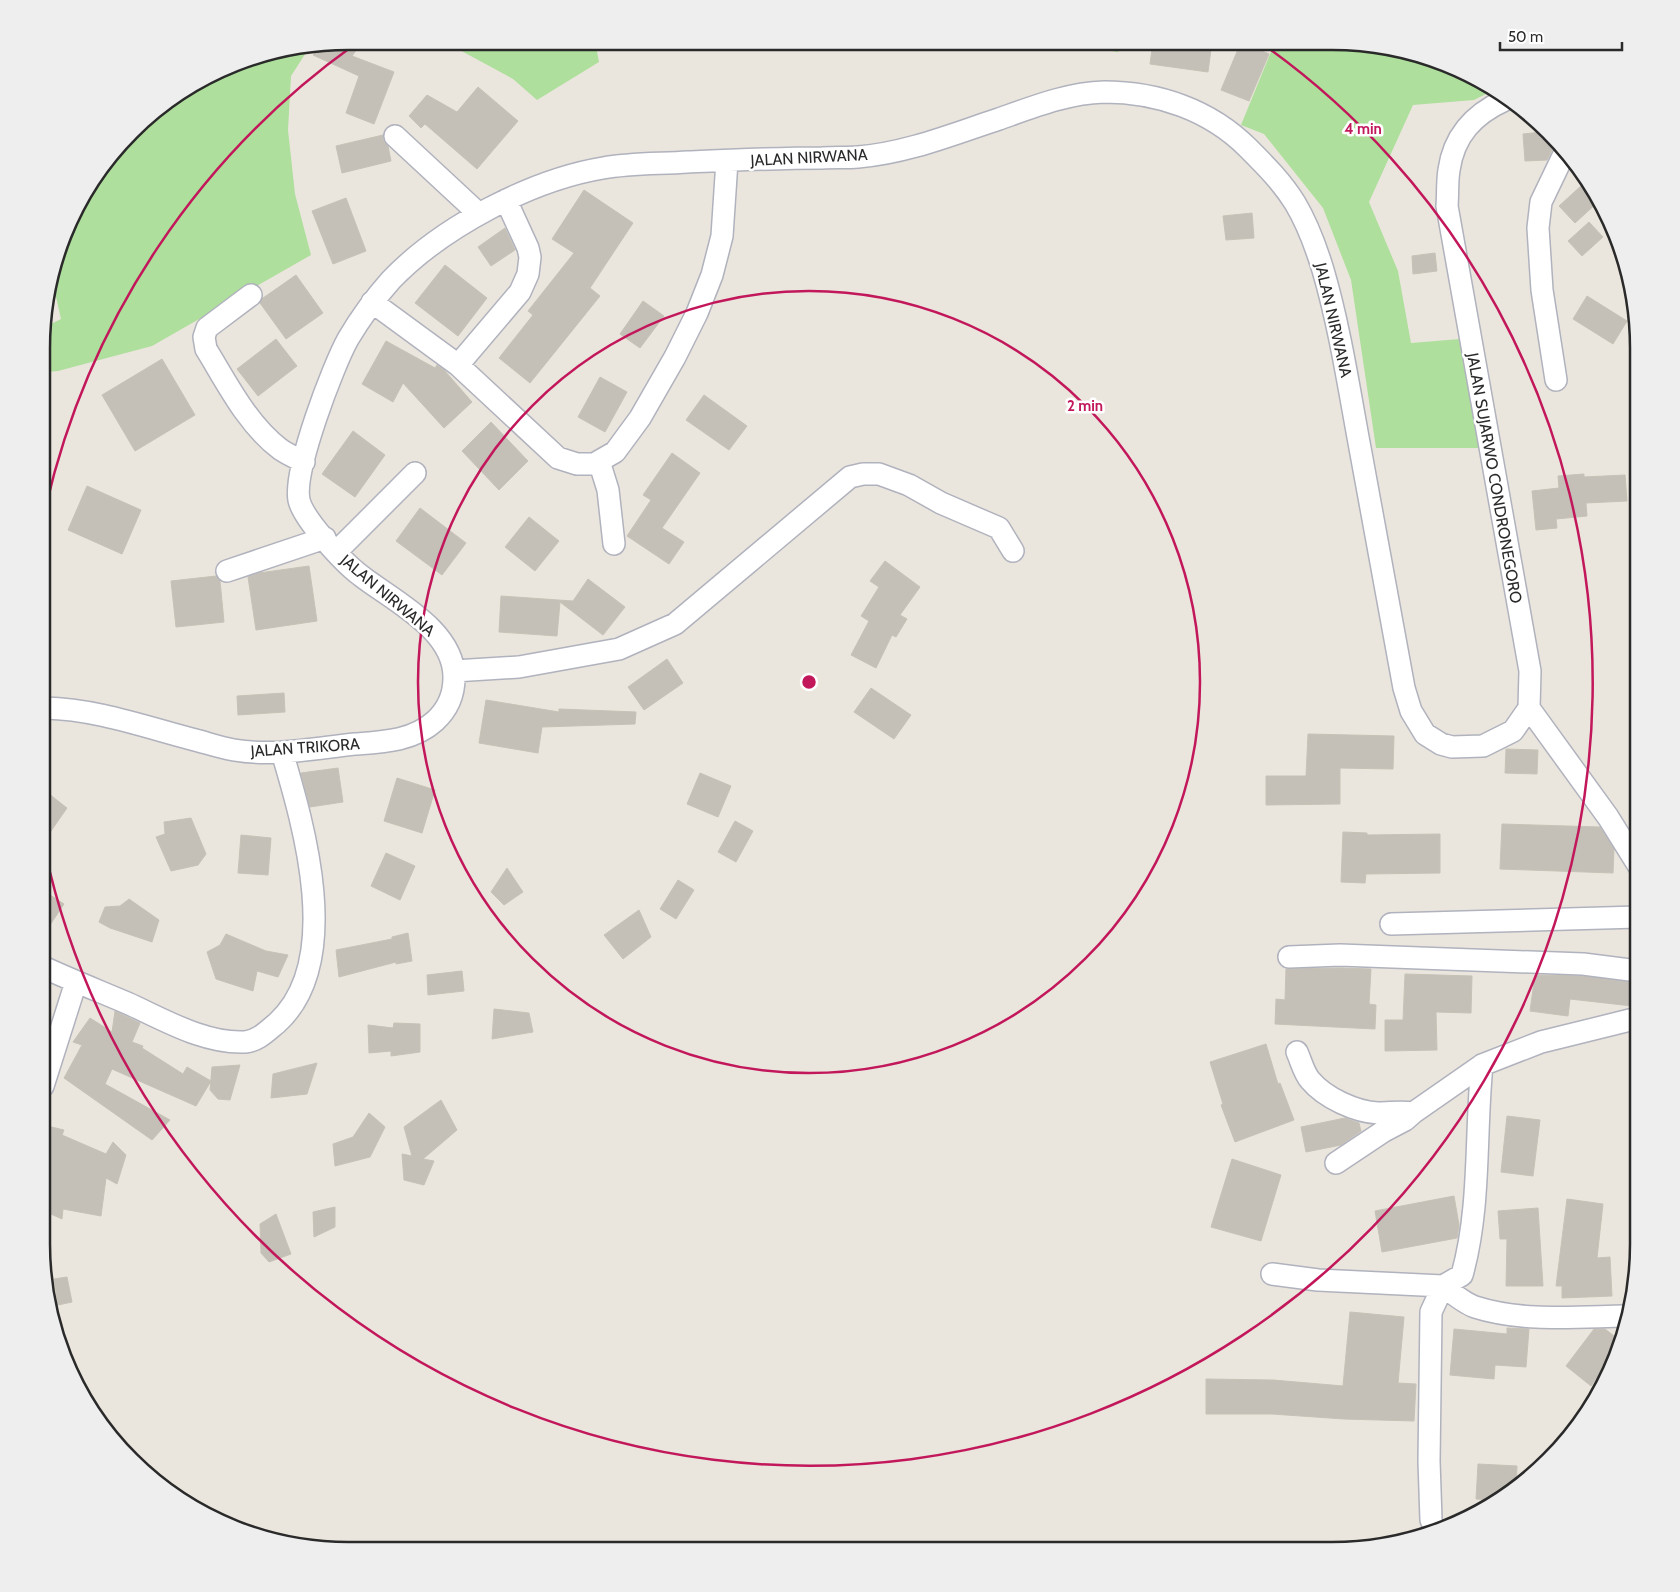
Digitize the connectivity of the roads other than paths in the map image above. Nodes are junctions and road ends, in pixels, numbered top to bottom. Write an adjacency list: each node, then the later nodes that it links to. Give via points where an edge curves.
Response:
1 (1500, 103): 20 (street, JALAN SUJARWO CONDRONEGORO, via 1478,115 1455,145 1449,170 1447,206 1530,671)
2 (396, 136): 6 (street)
3 (1561, 158): 10 (street, via 1542,202 1538,228 1542,290)
4 (727, 161): 5 (street, JALAN NIRWANA, via 606,167 567,176); 11 (street, via 722,236 698,313 640,418 615,452); 20 (street, JALAN NIRWANA, via 869,155 911,147 1064,97 1099,92 1133,93 1169,100 1197,111 1232,132 1276,176 1298,208 1317,251 1337,321 1404,688 1411,711 1425,734 1452,747 1483,746 1513,731)
5 (506, 200): 6 (street, JALAN NIRWANA); 9 (street, via 528,248 528,274 520,292)
6 (479, 214): 8 (street, JALAN NIRWANA, via 424,250)
7 (251, 295): 12 (street, via 207,328 204,337 206,349 266,436 280,449)
8 (372, 302): 9 (street); 12 (street, JALAN NIRWANA, via 344,345 312,429)
9 (458, 365): 11 (street, via 558,458 577,464)
10 (1556, 380)
11 (599, 461): 14 (street, via 608,490)
12 (304, 462): 15 (street, JALAN NIRWANA, via 299,478 299,500)
13 (415, 473): 15 (street)
14 (614, 544)
15 (330, 545): 17 (street); 18 (street, JALAN NIRWANA, via 356,572 410,610 440,638 454,662)
16 (1013, 551): 18 (street, via 999,528 909,485 879,474 863,474 850,477 675,624 620,649)
17 (227, 571)
18 (454, 678): 21 (street, JALAN TRIKORA, via 446,709 431,725 416,734 394,740)
19 (50, 708): 21 (street, JALAN TRIKORA, via 88,712 233,750)
20 (1529, 708): 22 (street)
21 (282, 752): 28 (street, via 304,833 313,889 313,935 307,973 286,1014 260,1037 247,1042 232,1042 192,1032)
22 (1630, 852)
23 (1630, 917): 24 (street)
24 (1391, 924)
25 (1289, 956): 27 (street, via 1583,964)
26 (50, 970): 28 (street)
27 (1630, 970)
28 (76, 982): 31 (street)
29 (1630, 1020): 32 (street, via 1541,1042)
30 (1297, 1052): 33 (street, via 1310,1080 1328,1095 1354,1109)
31 (50, 1064)
32 (1482, 1065): 33 (street); 36 (street, via 1478,1155 1468,1253 1462,1275)
33 (1413, 1113): 34 (street)
34 (1336, 1163)
35 (1272, 1274): 36 (street, via 1318,1280)
36 (1443, 1286): 37 (street, via 1473,1306 1501,1313 1545,1317); 38 (street, via 1431,1312)
37 (1621, 1316)
38 (1431, 1520)

